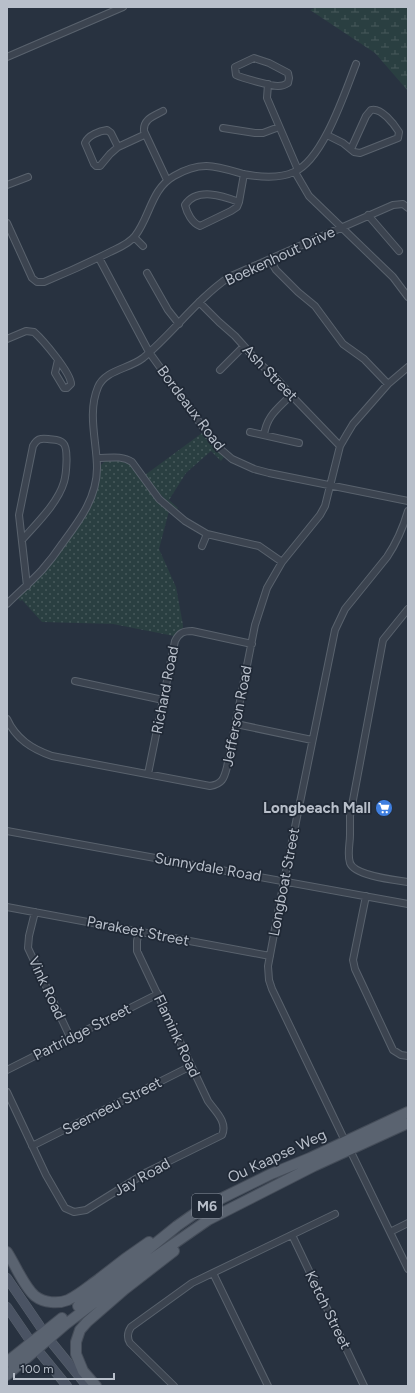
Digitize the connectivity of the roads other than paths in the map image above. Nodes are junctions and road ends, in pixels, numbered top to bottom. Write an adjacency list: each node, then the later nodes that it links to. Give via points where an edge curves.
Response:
1 (123, 7): 2 (street)
2 (7, 57)
3 (356, 64): 9 (street)
4 (268, 84): 4 (street, via 286,84 288,73 254,58 235,67 235,72 239,76); 6 (street, via 267,98)
5 (163, 111): 8 (street, via 146,121)
6 (279, 127): 7 (street, via 263,133); 12 (street)
7 (223, 128)
8 (144, 135): 10 (street); 15 (street)
9 (327, 135): 11 (street); 12 (street, via 311,158)
10 (118, 147): 10 (street, via 107,130 89,137 85,143 94,164 98,166 102,165)
11 (351, 149): 11 (street, via 371,110 381,112 399,132 398,138 362,152 354,152)
12 (296, 171): 13 (street, via 264,177); 21 (street, via 309,196)
13 (244, 174): 15 (street, via 219,166 206,166 188,169); 17 (street)
14 (28, 177): 16 (street)
15 (167, 180): 22 (street, via 153,199)
16 (7, 185)
17 (239, 202): 17 (street, via 231,211 200,226 195,224 185,205 194,198 206,194)
18 (408, 207): 19 (street, Boekenhout Drive, via 393,204)
19 (368, 215): 21 (street, Boekenhout Drive); 24 (street)
20 (7, 223): 25 (street, via 32,278 37,282 44,282)
21 (342, 228): 26 (street, Boekenhout Drive); 28 (street, via 393,276)
22 (134, 237): 23 (street); 25 (street)
23 (143, 246)
24 (400, 251)
25 (99, 258): 33 (street, Bordeaux Road)
26 (270, 260): 29 (street, Boekenhout Drive, via 229,277); 37 (street, via 276,270 315,306 343,344 364,359)
27 (147, 273): 30 (street)
28 (408, 297)
29 (199, 302): 30 (street, Boekenhout Drive); 32 (street, Ash Street)
30 (179, 324): 33 (street, Boekenhout Drive)
31 (7, 340): 34 (street, via 26,331 34,332)
32 (244, 346): 36 (street); 38 (street, Ash Street)
33 (149, 352): 43 (street, via 142,359 105,377 99,384 92,413); 44 (street, Bordeaux Road, via 218,447 232,459 254,469)
34 (58, 360)
35 (408, 367): 37 (street)
36 (220, 370)
37 (388, 384): 42 (street, via 353,424)
38 (290, 395): 40 (street, via 271,415); 42 (street, Ash Street)
39 (250, 432): 40 (street)
40 (264, 435): 41 (street)
41 (299, 443)
42 (340, 446): 44 (street)
43 (97, 458): 47 (street, via 120,458 132,462 168,507); 51 (street, via 95,483 85,511 43,569)
44 (330, 486): 45 (street, Bordeaux Road); 50 (street, Jefferson Road, via 320,515)
45 (408, 501)
46 (408, 511): 59 (street, Longboat Street, via 393,548 345,608 335,630)
47 (207, 534): 49 (street); 50 (street, via 259,546)
48 (22, 540): 48 (street, via 19,515 33,446 36,440 41,438 60,440 66,448 64,483 42,518); 51 (street)
49 (202, 546)
50 (282, 562): 54 (street, Jefferson Road, via 261,605)
51 (27, 586): 52 (street)
52 (7, 604)
53 (408, 609): 63 (street, via 383,640 350,816 349,850 350,863 359,871)
54 (252, 644): 56 (street, Richard Road, via 192,631 181,632 175,641); 58 (street, Jefferson Road)
55 (75, 681): 56 (street)
56 (163, 700): 60 (street, Richard Road)
57 (7, 719): 60 (street, Jefferson Road, via 25,743 52,756)
58 (236, 724): 59 (street); 60 (street, Jefferson Road, via 225,776 218,784 210,786)
59 (312, 740): 62 (street, Longboat Street)
60 (148, 774)
61 (7, 831): 62 (street, Sunnydale Road)
62 (284, 881): 64 (street, Sunnydale Road); 69 (street, Longboat Street)
63 (408, 882)
64 (366, 896): 65 (street, Sunnydale Road); 72 (street, via 354,960 355,969 393,1050)
65 (408, 904)
66 (7, 907): 67 (street, Parakeet Street)
67 (35, 912): 68 (street, Parakeet Street); 71 (street, Vink Road, via 28,948)
68 (139, 931): 69 (street, Parakeet Street); 70 (street, Flamink Road, via 137,951)
69 (270, 956): 79 (street, Longboat Street, via 268,972 272,988)
70 (158, 994): 71 (street, Partridge Street); 73 (street, Flamink Road)
71 (71, 1039): 74 (street, Partridge Street)
72 (408, 1056)
73 (191, 1066): 78 (street, Flamink Road, via 208,1101 224,1124); 80 (street, Seemeeu Street)
74 (7, 1070)
75 (7, 1092): 80 (street)
76 (408, 1112): 79 (main road, Ou Kaapse Weg / M6)
77 (408, 1123): 81 (main road, Ou Kaapse Weg / M6)
78 (220, 1137): 80 (street, Jay Road, via 156,1167 86,1210 74,1212 65,1208)
79 (345, 1141): 84 (main road, Ou Kaapse Weg / M6, via 216,1201)
80 (32, 1146)
81 (350, 1150): 85 (main road, Ou Kaapse Weg / M6, via 227,1210); 86 (street)
82 (335, 1214): 87 (street)
83 (408, 1223): 86 (street)
84 (177, 1226): 88 (main road, via 138,1249 82,1291 61,1302 48,1302 36,1296); 93 (main road, Ou Kaapse Weg / M6)
85 (197, 1228): 93 (main road, Ou Kaapse Weg / M6); 99 (main road, via 180,1246 119,1294 80,1330 76,1354 83,1371)
86 (390, 1232): 89 (street)
87 (292, 1235): 90 (street); 102 (street, Ketch Street)
88 (7, 1252)
89 (408, 1269)
90 (213, 1273): 100 (street, via 182,1290 128,1332 130,1343); 101 (street)
91 (7, 1278): 93 (main road)
92 (7, 1307): 94 (main road)
93 (46, 1335): 94 (main road, Ou Kaapse Weg / M6); 98 (main road)
94 (34, 1345): 95 (main road, M6); 96 (main road, M6, via 19,1366); 97 (main road)
95 (7, 1362)
96 (7, 1375)
97 (67, 1386)
98 (87, 1386)
99 (96, 1386)
100 (174, 1386)
101 (268, 1386)
102 (364, 1386)

